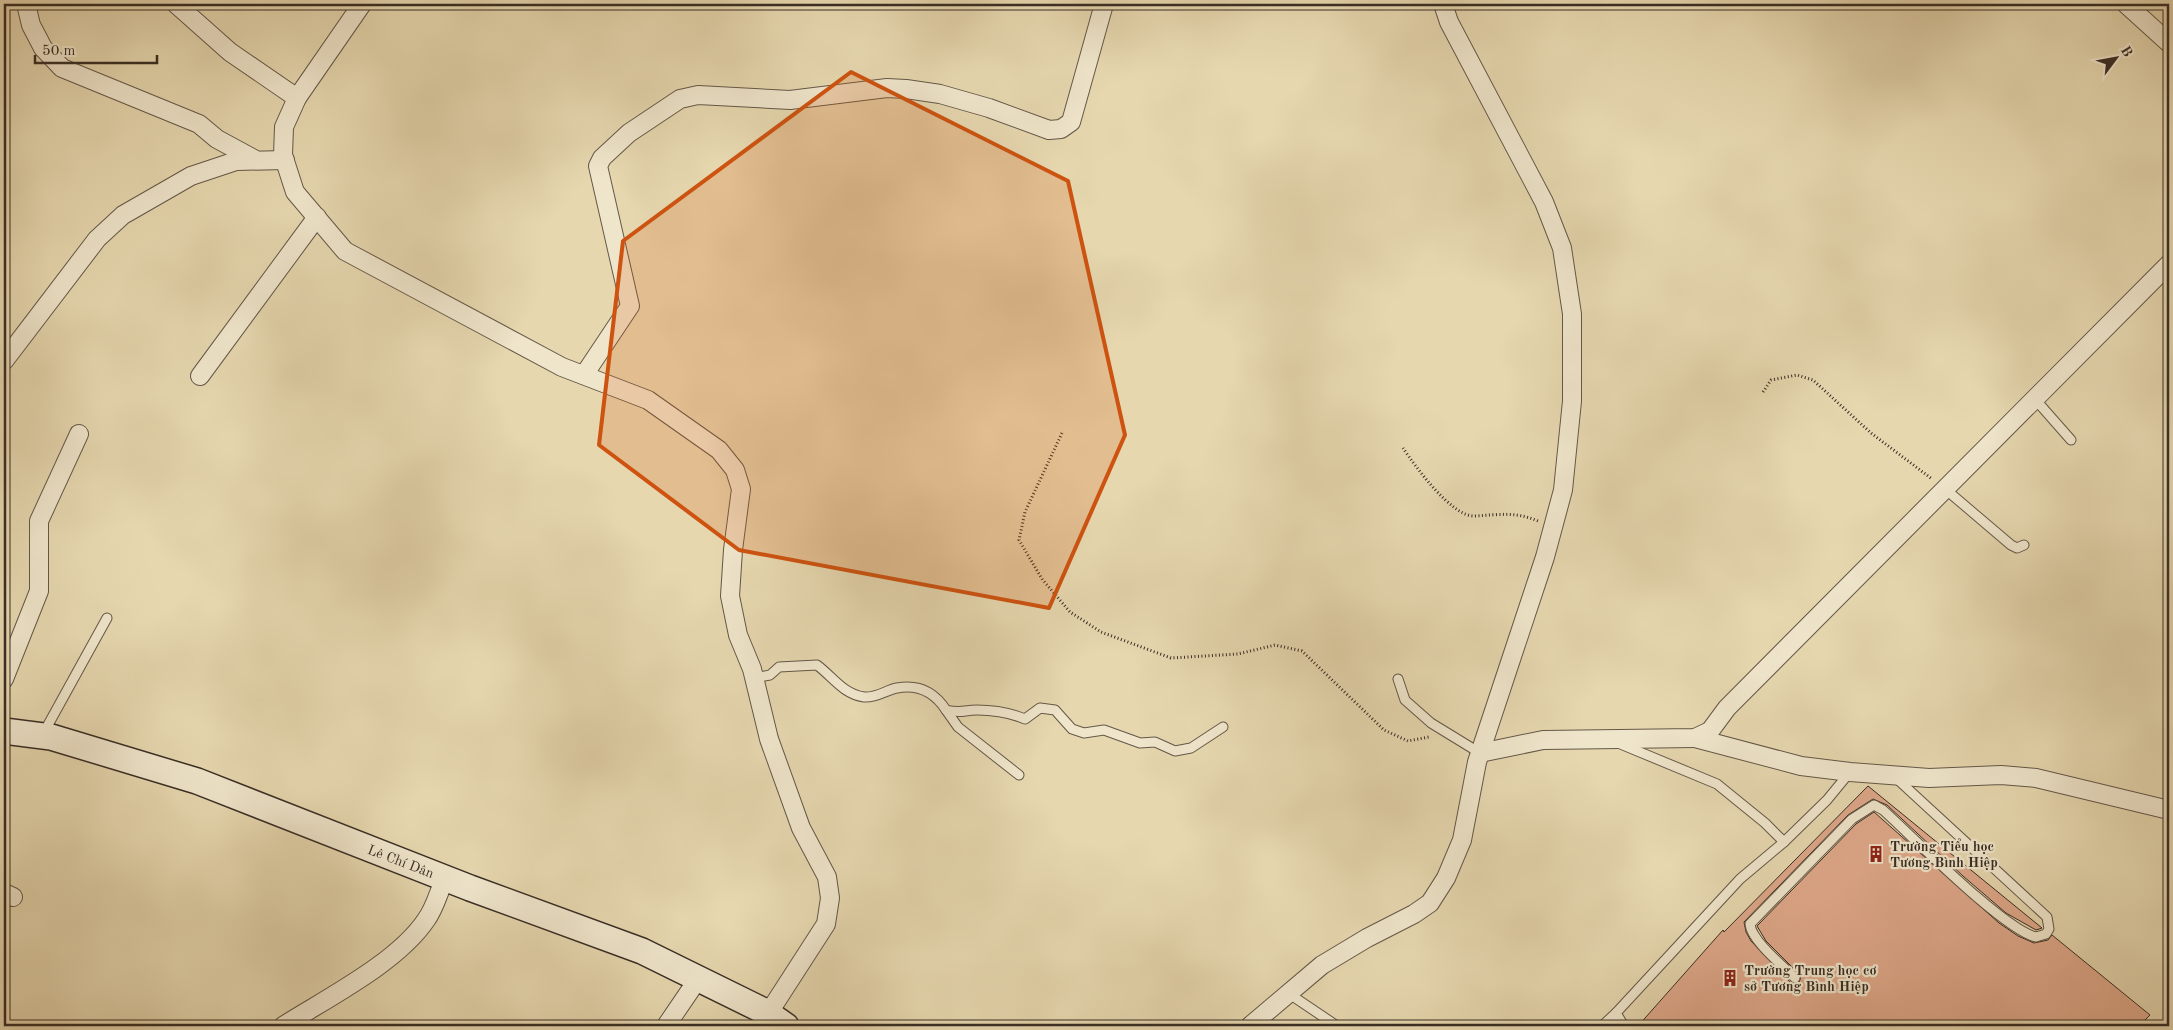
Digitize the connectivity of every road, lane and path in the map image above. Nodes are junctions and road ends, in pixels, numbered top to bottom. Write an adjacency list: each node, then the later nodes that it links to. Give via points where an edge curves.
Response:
1 (26, 4): 9 (street, via 31,25 43,48 62,68 198,124 217,139)
2 (176, 4): 8 (street, via 230,52)
3 (362, 4): 8 (street)
4 (1104, 4): 14 (street, via 1071,122 1061,129 1049,130 940,94 886,88 790,100 698,95 680,99 629,133 602,158 598,166 630,306)
5 (1443, 4): 23 (street, via 1449,22 1544,202 1562,248 1572,314 1572,402 1563,490)
6 (2126, 4): 7 (street)
7 (2169, 44)
8 (297, 98): 10 (street, via 284,127)
9 (256, 160): 10 (street); 13 (street, via 236,161 191,176 122,215 98,239)
10 (285, 160): 11 (street, via 295,192)
11 (317, 217): 14 (street, via 345,251 562,367); 15 (street)
12 (2169, 264): 17 (street)
13 (4, 361)
14 (584, 375): 26 (street, via 648,400 719,450 735,470 741,489 730,596 738,635)
15 (200, 376)
16 (1763, 392): 22 (path, via 1771,380 1796,375 1813,380 1871,433)
17 (2034, 398): 20 (lane); 22 (street)
18 (1062, 433): 32 (path, via 1025,512 1019,540 1042,579 1070,612 1100,632 1171,658 1238,654 1275,645 1302,651 1384,730 1408,741)
19 (79, 434): 27 (street, via 39,521 39,591)
20 (2071, 440)
21 (1403, 448): 23 (path, via 1421,474 1448,502 1471,516 1496,513 1526,516)
22 (1944, 488): 24 (lane, via 2011,546); 35 (street, via 1727,708 1710,731)
23 (1553, 527): 36 (street)
24 (2024, 545)
25 (107, 618): 33 (lane)
26 (754, 678): 29 (lane, via 770,675 779,667 817,665 841,688 864,697 881,695 897,688 918,688 936,696); 47 (street, via 769,739 801,828 828,877 830,898 826,924 775,1003)
27 (4, 679)
28 (1398, 679): 32 (lane, via 1405,700)
29 (946, 710): 30 (lane, via 960,714 979,710 1025,719 1040,708 1055,710 1072,729 1084,733 1104,730 1140,743 1155,742 1175,751 1191,748); 38 (lane, via 958,727)
30 (1223, 727)
31 (4, 731): 33 (street, Lê Chí Dân)
32 (1447, 733): 36 (lane)
33 (41, 736): 42 (street, Lê Chí Dân, via 197,781)
34 (1604, 738): 35 (street); 36 (street, via 1543,740); 41 (lane, via 1716,784)
35 (1695, 738): 37 (street, via 1801,766)
36 (1480, 753): 45 (street, via 1462,840 1446,878 1430,903 1322,965)
37 (1850, 772): 39 (street); 41 (lane)
38 (1019, 775)
39 (1894, 777): 40 (street, via 2001,775 2036,778); 43 (lane, via 2047,917 2050,929 2036,937 2012,923 1874,805 1852,820 1750,924 1759,941)
40 (2169, 810)
41 (1784, 842): 46 (lane, via 1740,879)
42 (445, 878): 44 (street, Lê Chí Dân, via 642,951); 48 (street, via 427,919 405,945)
43 (1795, 978)
44 (698, 979): 47 (street, Lê Chí Dân); 49 (street)
45 (1288, 993): 50 (street); 51 (lane)
46 (1616, 1012): 52 (lane); 53 (lane)
47 (776, 1019)
48 (283, 1026)
49 (666, 1026)
50 (1250, 1026)
51 (1337, 1026)
52 (1602, 1026)
53 (1624, 1026)

